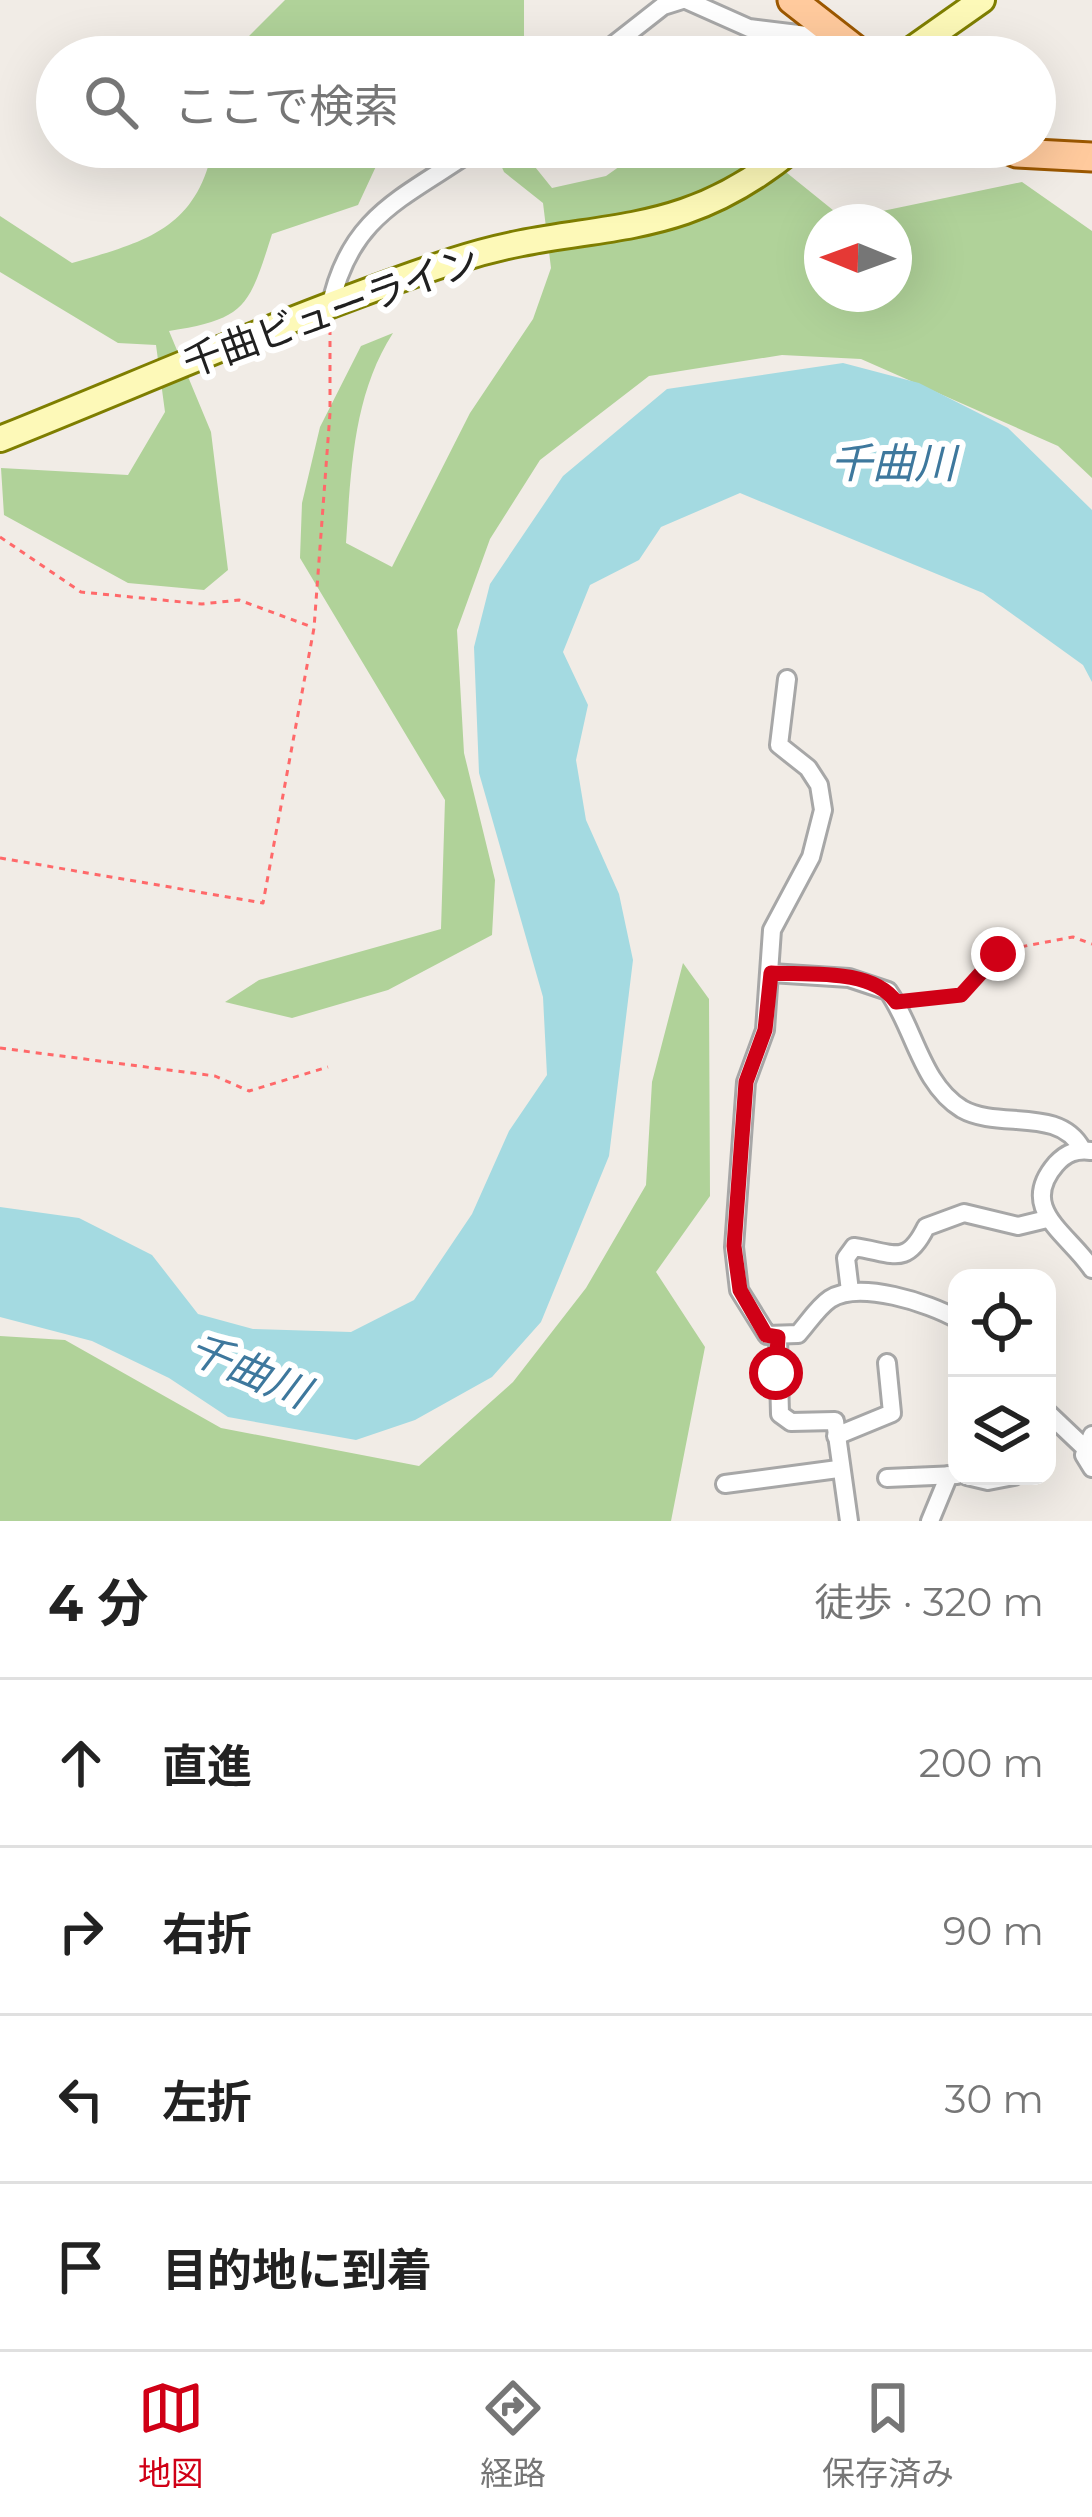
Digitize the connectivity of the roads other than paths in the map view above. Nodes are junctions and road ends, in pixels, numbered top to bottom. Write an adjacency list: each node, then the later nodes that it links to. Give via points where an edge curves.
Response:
1 (684, 0): 4 (street); 5 (street, via 749,28)
2 (792, 0): 6 (main road)
3 (982, 0): 7 (street)
4 (625, 36)
5 (816, 36)
6 (837, 36)
7 (931, 36)
8 (1056, 155): 9 (main road)
9 (1092, 157)
10 (448, 168): 12 (street, via 359,230)
11 (766, 168): 12 (street, 千曲ビューライン, via 684,216 459,259)
12 (330, 308): 13 (street, 千曲ビューライン)
13 (0, 439)
14 (787, 679): 15 (street, via 779,745 808,768 823,810 811,857 772,930)
15 (771, 973): 16 (street, via 849,978 888,991 950,1100 983,1117 1061,1128); 21 (street, via 765,1030 746,1082 734,1246 748,1309 766,1335)
16 (1087, 1150): 17 (street, via 1059,1161 1041,1185)
17 (1047, 1219): 18 (street); 19 (street, via 1018,1226 953,1215 926,1227 905,1254 854,1247 846,1258)
18 (1092, 1269)
19 (850, 1291): 20 (street, via 909,1298); 21 (street, via 828,1300 798,1334)
20 (948, 1314)
21 (778, 1337): 24 (street, via 780,1414 832,1419)
22 (886, 1363): 24 (street, via 892,1413)
23 (1056, 1418): 25 (street)
24 (836, 1436): 27 (street)
25 (1089, 1442): 26 (street)
26 (1092, 1468)
27 (838, 1469): 30 (street); 32 (street)
28 (948, 1476): 29 (street)
29 (887, 1478)
30 (725, 1484)
31 (952, 1485): 33 (street)
32 (849, 1521)
33 (930, 1521)

